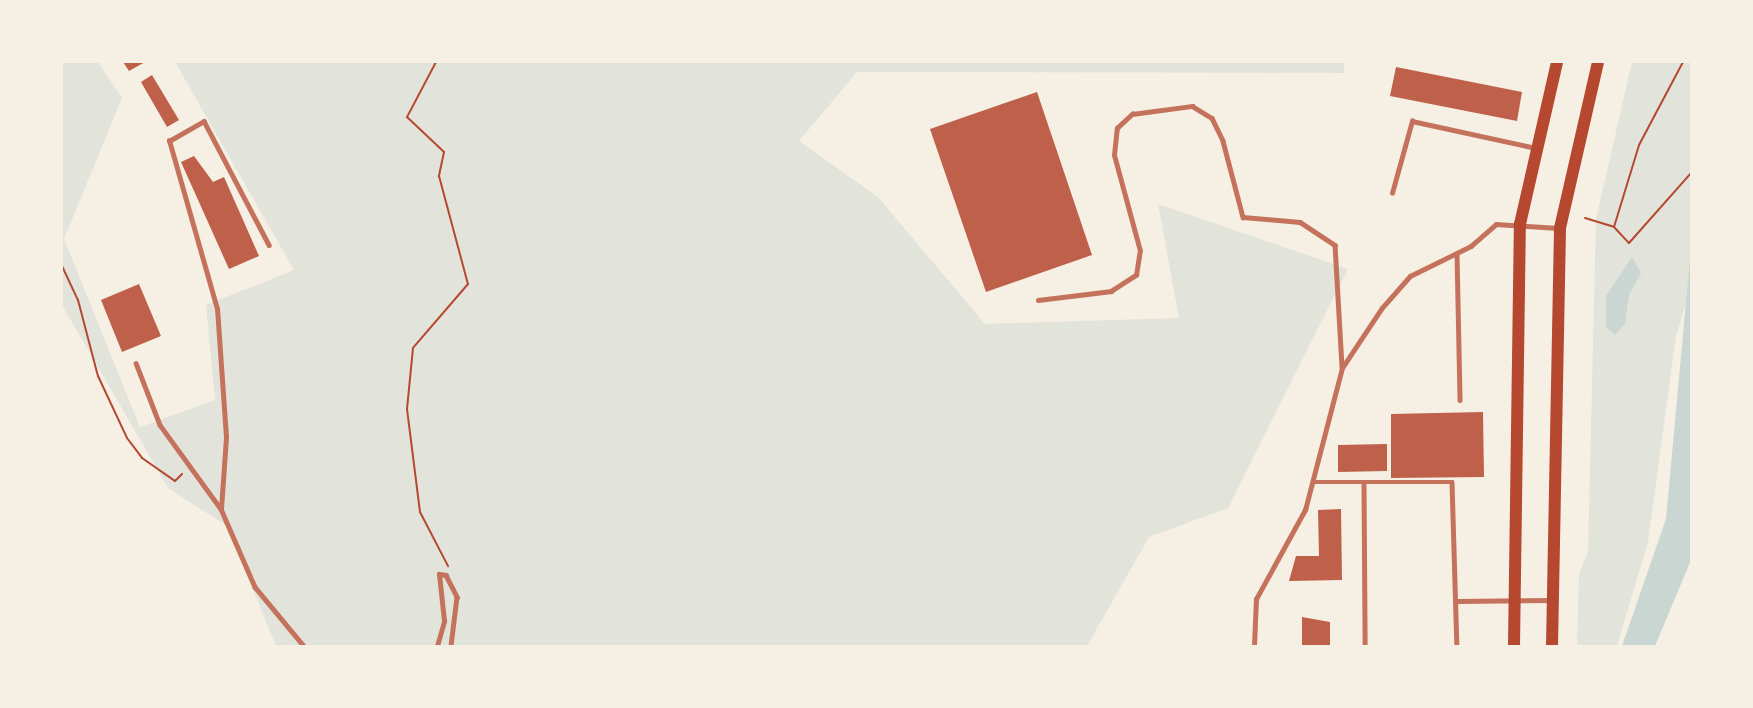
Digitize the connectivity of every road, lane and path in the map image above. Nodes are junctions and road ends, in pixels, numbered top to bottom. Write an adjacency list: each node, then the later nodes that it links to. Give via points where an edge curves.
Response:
1 (436, 62): 23 (path, via 407,117 444,152 439,176 468,284 413,348 407,409 420,512 448,567)
2 (1557, 62): 5 (main road)
3 (1598, 62): 11 (main road)
4 (1683, 62): 10 (path, via 1639,145)
5 (1536, 148): 7 (lane, via 1412,121); 9 (main road)
6 (1692, 172): 10 (path, via 1629,243)
7 (1392, 193)
8 (1584, 218): 10 (path)
9 (1520, 224): 11 (lane); 13 (lane, via 1496,224); 24 (main road)
10 (1614, 227)
11 (1560, 228): 25 (main road)
12 (269, 245): 22 (lane, via 204,121 170,141 217,309 226,437)
13 (1457, 254): 17 (lane, via 1410,276); 18 (lane)
14 (62, 266): 19 (path, via 78,300 98,376 127,438 142,459 176,481)
15 (1038, 300): 17 (lane, via 1111,291 1136,275 1140,251 1114,155 1117,128 1132,114 1192,106 1212,118 1223,141 1243,217 1300,222 1335,245)
16 (136, 363): 19 (lane, via 160,425)
17 (1342, 368): 20 (lane)
18 (1460, 400)
19 (188, 467): 22 (lane)
20 (1314, 483): 21 (lane); 30 (lane, via 1305,510 1256,599)
21 (1364, 483): 26 (lane, via 1452,482); 31 (lane)
22 (221, 509): 27 (lane, via 255,587)
23 (446, 575): 28 (lane, via 436,579 444,621); 29 (lane, via 457,597)
24 (1514, 600): 25 (lane); 26 (lane); 33 (main road)
25 (1553, 600): 34 (main road)
26 (1456, 601): 32 (lane)
27 (304, 646)
28 (437, 646)
29 (451, 646)
30 (1254, 646)
31 (1365, 646)
32 (1456, 646)
33 (1514, 646)
34 (1552, 646)

